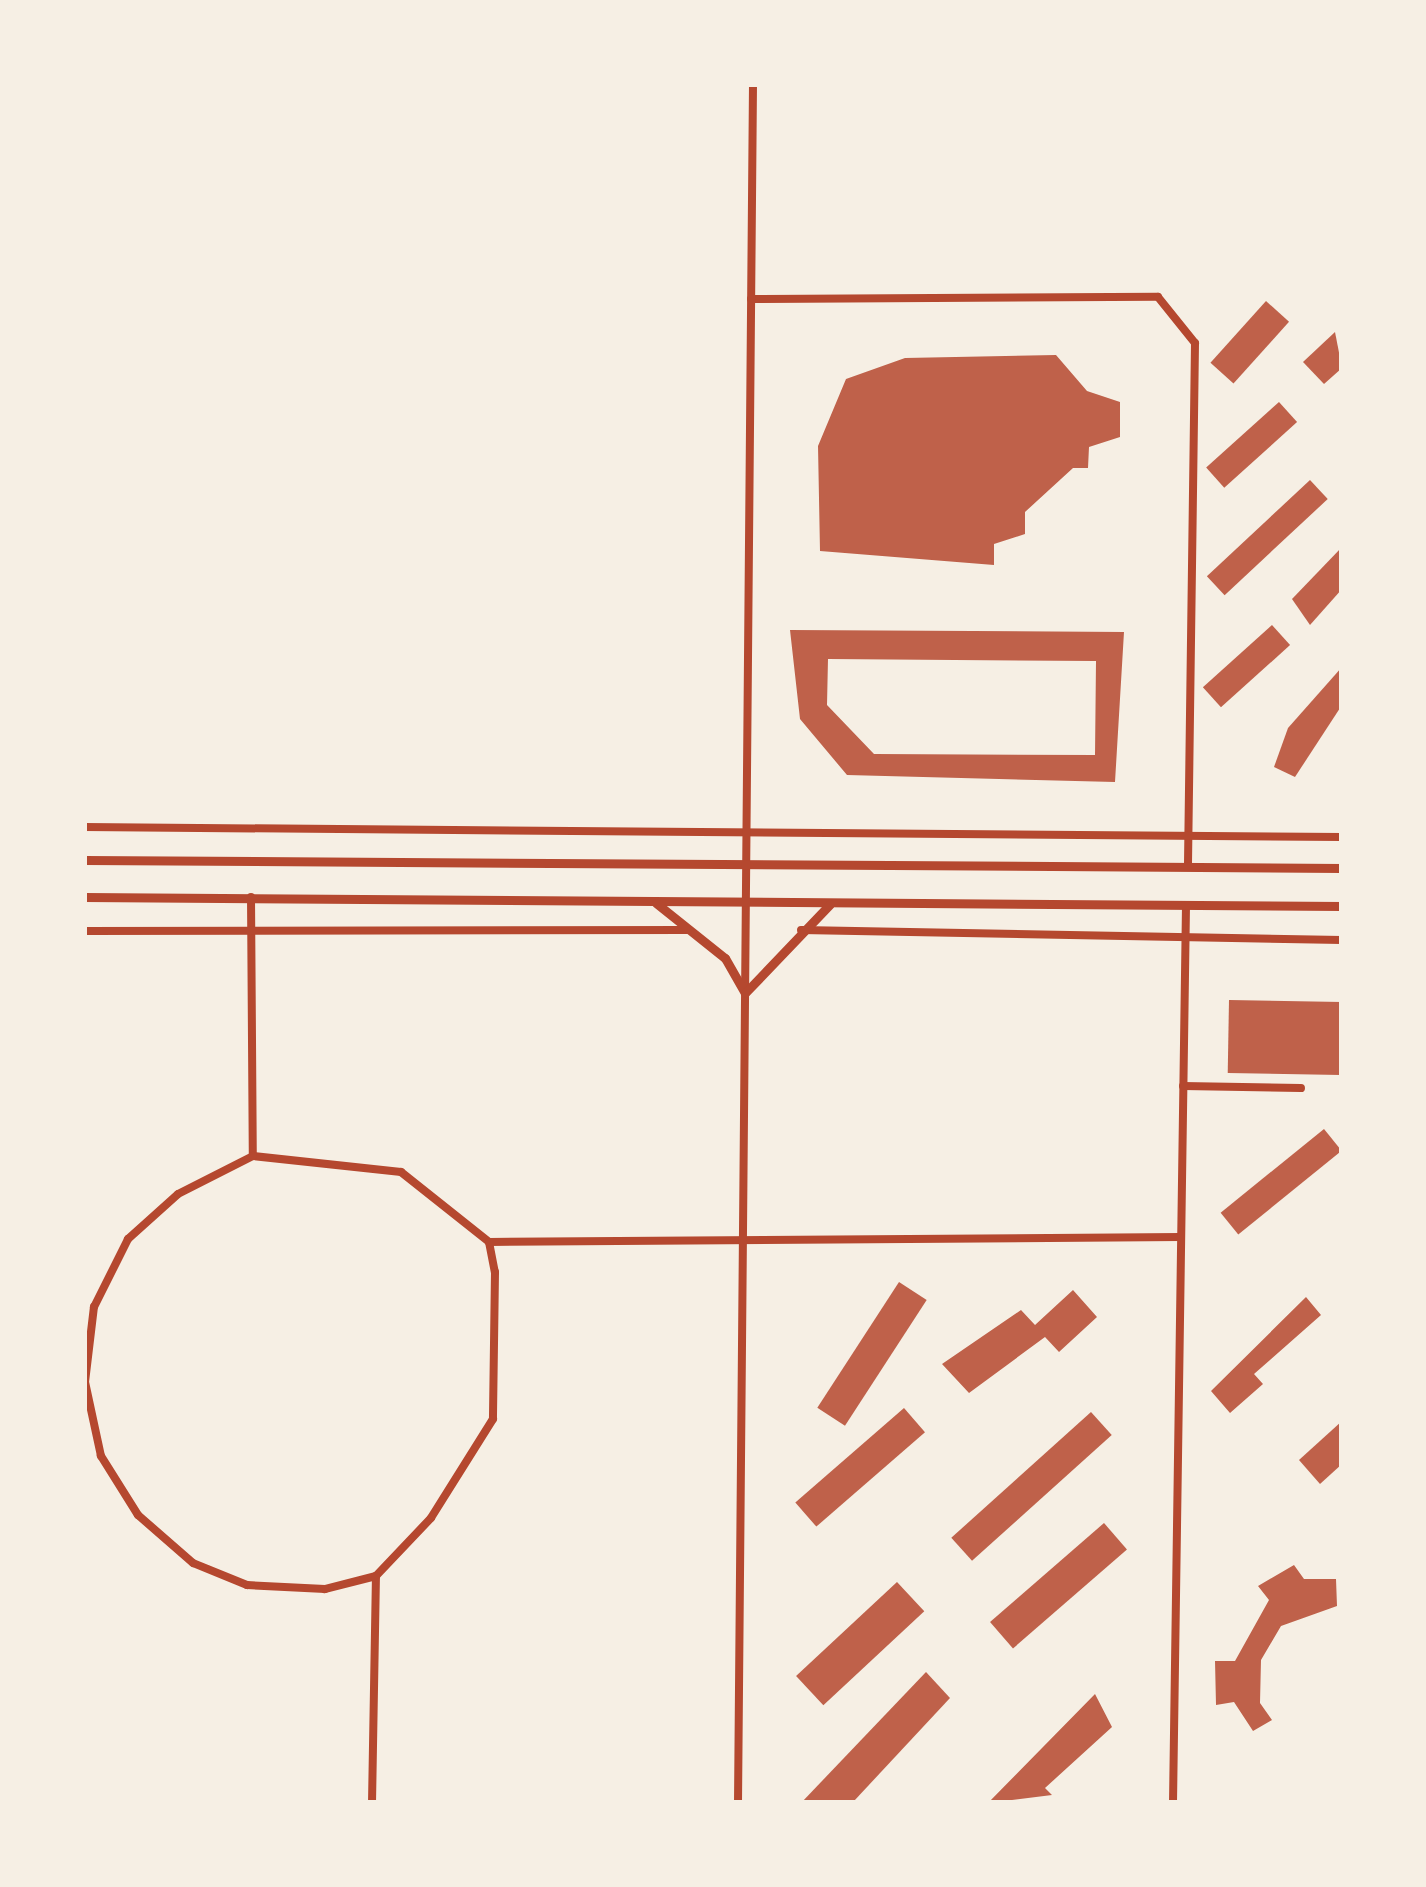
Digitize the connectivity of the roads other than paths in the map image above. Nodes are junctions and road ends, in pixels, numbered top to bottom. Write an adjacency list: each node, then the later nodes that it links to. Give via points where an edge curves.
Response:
1 (753, 84): 2 (street)
2 (751, 298): 4 (street); 5 (street, via 1158,297 1196,343)
3 (84, 827): 4 (street)
4 (747, 835): 5 (street); 8 (street)
5 (1188, 836): 6 (street); 9 (street)
6 (1342, 837)
7 (84, 860): 8 (street)
8 (747, 862): 9 (street); 13 (street)
9 (1188, 866): 10 (street)
10 (1342, 868)
11 (84, 897): 12 (street)
12 (251, 897): 14 (street); 21 (street)
13 (746, 902): 14 (street); 15 (street); 24 (street)
14 (656, 903): 18 (street)
15 (832, 903): 16 (street); 19 (street)
16 (1186, 906): 17 (street); 22 (street)
17 (1342, 906)
18 (693, 929): 21 (street); 24 (street)
19 (800, 930): 22 (street); 24 (street)
20 (84, 931): 21 (street)
21 (251, 931): 27 (street)
22 (1186, 939): 23 (street); 25 (street)
23 (1342, 940)
24 (745, 993): 30 (street)
25 (1184, 1086): 26 (street); 28 (street)
26 (1301, 1088)
27 (253, 1156): 29 (street, via 401,1172); 31 (street, via 178,1194 119,1256 94,1306 85,1382 101,1456 138,1515 193,1563 248,1585 325,1589)
28 (1181, 1237): 30 (street); 34 (street)
29 (488, 1242): 30 (street); 31 (street, via 500,1328 493,1419 431,1518)
30 (738, 1242): 33 (street)
31 (376, 1576): 32 (street)
32 (372, 1803)
33 (738, 1803)
34 (1173, 1803)

